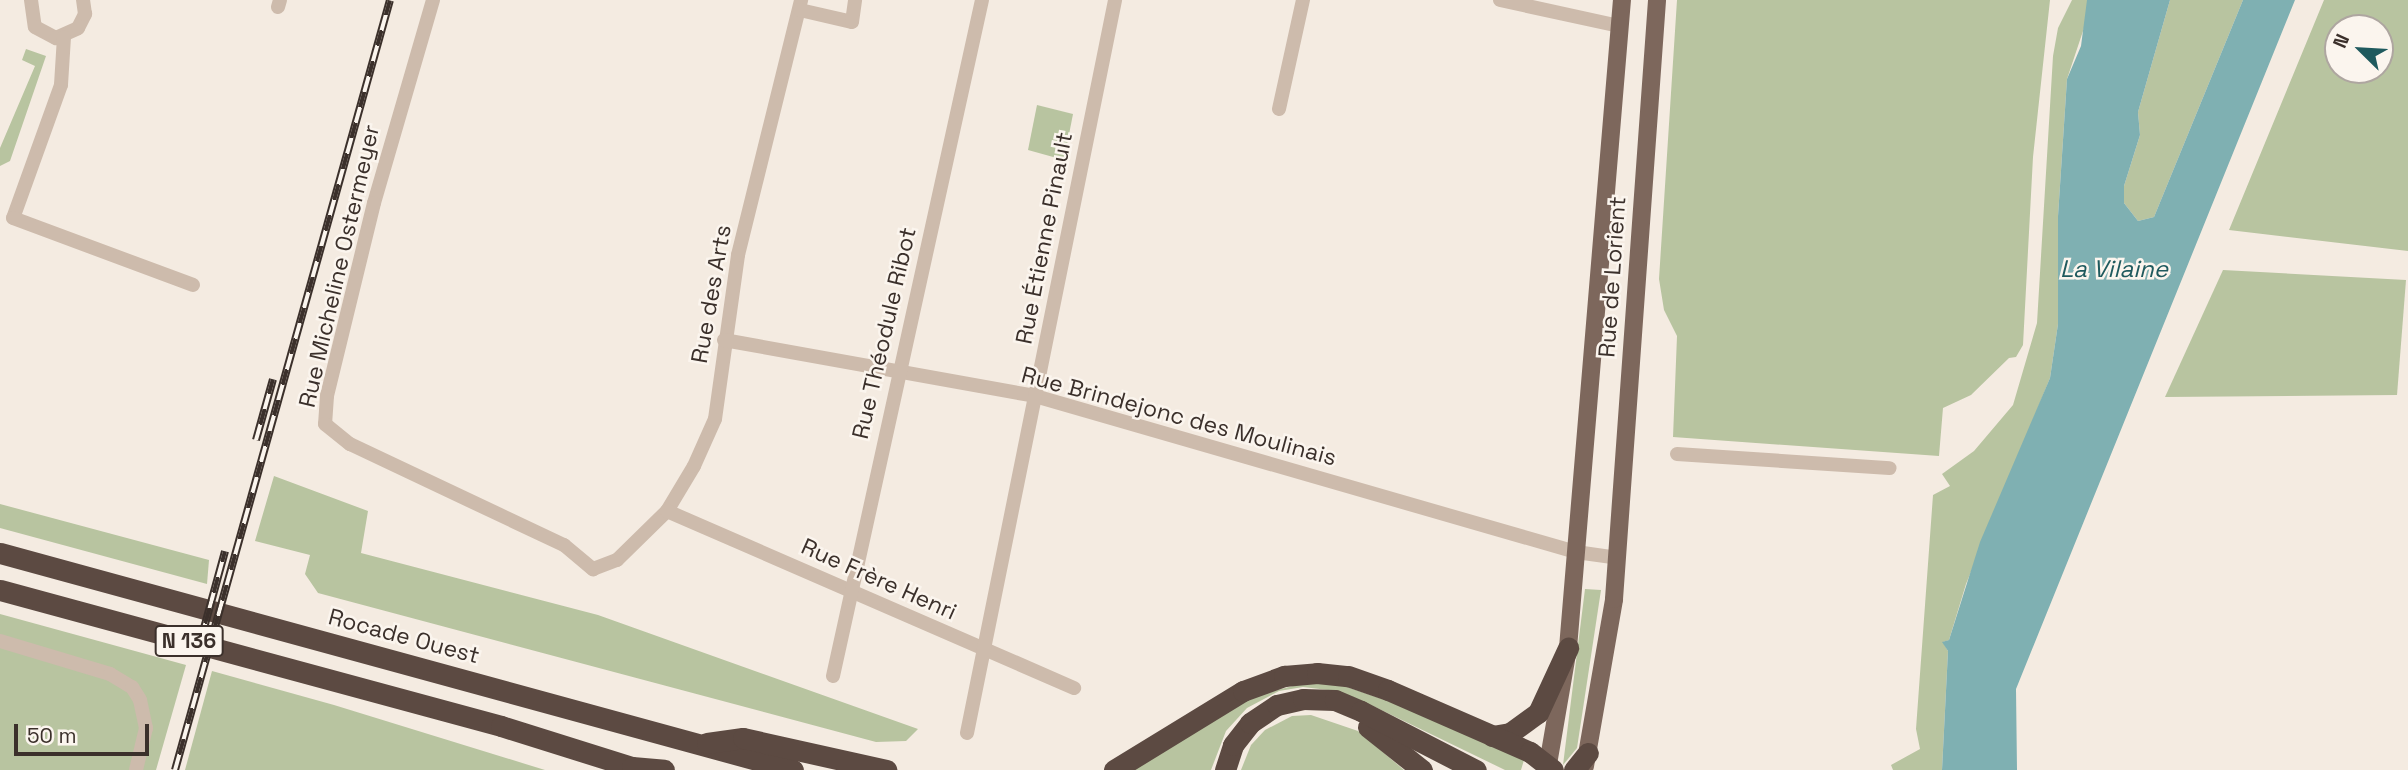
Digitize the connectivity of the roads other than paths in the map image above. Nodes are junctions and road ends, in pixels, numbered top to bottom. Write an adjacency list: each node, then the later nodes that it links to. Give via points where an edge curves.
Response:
1 (31, 0): 13 (street, via 35,26 48,36)
2 (83, 0): 13 (street, via 83,21)
3 (433, 0): 26 (street, Rue Micheline Ostermeyer, via 374,203 327,396 325,424 350,444 564,545 593,569)
4 (855, 0): 11 (street, Rue des Arts, via 852,22)
5 (982, 0): 18 (street, Rue Théodule Ribot)
6 (1115, 0): 19 (street, Rue Étienne Pinault)
7 (1303, 0): 14 (street)
8 (1500, 0): 12 (street)
9 (1622, 0): 12 (main road, Rue de Lorient)
10 (1657, 0): 25 (main road, Rue de Lorient)
11 (801, 5): 17 (street, Rue des Arts, via 738,255)
12 (1619, 26): 23 (main road, Rue de Lorient)
13 (64, 37): 15 (street, via 61,86)
14 (1279, 109)
15 (7, 217): 16 (street)
16 (193, 285)
17 (724, 340): 18 (street, Rue Brindejonc des Moulinais); 22 (street, Rue des Arts, via 715,419)
18 (897, 374): 19 (street, Rue Brindejonc des Moulinais); 28 (street, Rue Théodule Ribot)
19 (1035, 396): 23 (street, Rue Brindejonc des Moulinais); 31 (street, Rue Étienne Pinault)
20 (1677, 454): 21 (street)
21 (1890, 468)
22 (667, 511): 26 (street, Rue des Arts); 28 (street, Rue Frère Henri)
23 (1576, 552): 25 (street); 30 (main road, Rue de Lorient)
24 (0, 553): 37 (highway, Rocade Ouest / N 136)
25 (1618, 558): 38 (main road, Rue de Lorient)
26 (617, 560)
27 (0, 590): 40 (highway, N 136, via 489,723)
28 (850, 590): 31 (street, Rue Frère Henri); 32 (street, Rue Théodule Ribot)
29 (0, 641): 41 (street, via 110,674 132,687 140,699 146,728)
30 (1568, 648): 36 (highway, via 1538,713 1510,733); 39 (main road, Rue de Lorient)
31 (984, 651): 33 (street, Rue Frère Henri); 35 (street, Rue Étienne Pinault)
32 (833, 676)
33 (1074, 688)
34 (1324, 701): 46 (highway, via 1293,701 1261,715 1233,745); 47 (highway, via 1376,732); 48 (highway, via 1335,700 1361,711)
35 (967, 733)
36 (1492, 736): 39 (highway); 45 (highway, via 1365,681 1300,673 1244,691)
37 (701, 744): 43 (highway, Rocade Ouest / N 136); 44 (highway, via 743,738)
38 (1586, 762): 49 (highway)
39 (1549, 767)
40 (633, 768): 42 (highway, N 136)
41 (136, 770)
42 (663, 770)
43 (793, 770)
44 (886, 770)
45 (1114, 770)
46 (1225, 770)
47 (1422, 770)
48 (1476, 770)
49 (1574, 770)

